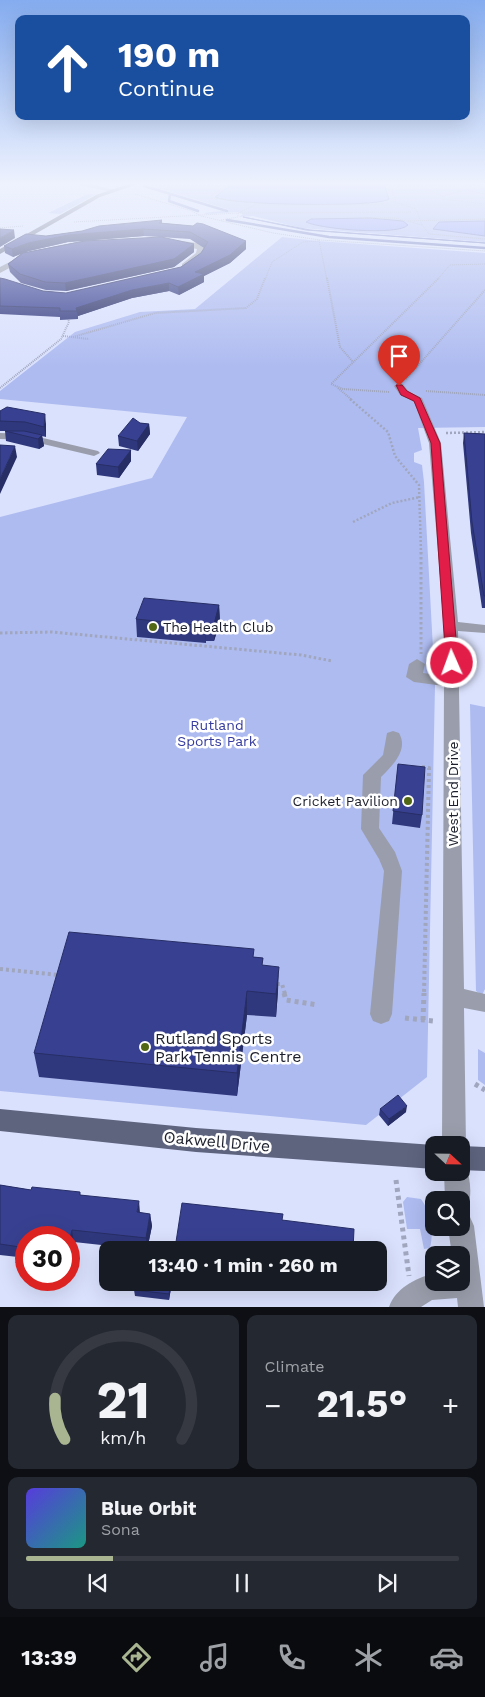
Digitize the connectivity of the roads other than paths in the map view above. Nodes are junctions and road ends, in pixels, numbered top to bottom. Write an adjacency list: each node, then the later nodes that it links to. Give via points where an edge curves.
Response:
1 (12, 245): 3 (main road)
2 (195, 245): 6 (street, via 202,252)
3 (0, 252)
4 (40, 253): 5 (street, via 16,260)
5 (0, 271)
6 (178, 271)
7 (401, 389): 10 (street, West End Drive, via 418,400 432,448)
8 (0, 436): 9 (street, via 81,446)
9 (94, 453)
10 (451, 626): 11 (street); 13 (street, West End Drive)
11 (485, 629)
12 (418, 664): 13 (street, via 414,677)
13 (452, 682): 15 (street, West End Drive)
14 (393, 737): 17 (street, via 391,757 372,774 370,829 394,871)
15 (453, 996): 16 (street); 19 (street, West End Drive)
16 (485, 1003)
17 (381, 1014)
18 (0, 1120): 20 (main road, Oakwell Drive, via 196,1140)
19 (454, 1136)
20 (425, 1156)
21 (470, 1158): 22 (main road)
22 (485, 1159)
23 (462, 1236): 24 (street)
24 (470, 1296): 25 (street, via 430,1286)
25 (407, 1302)

